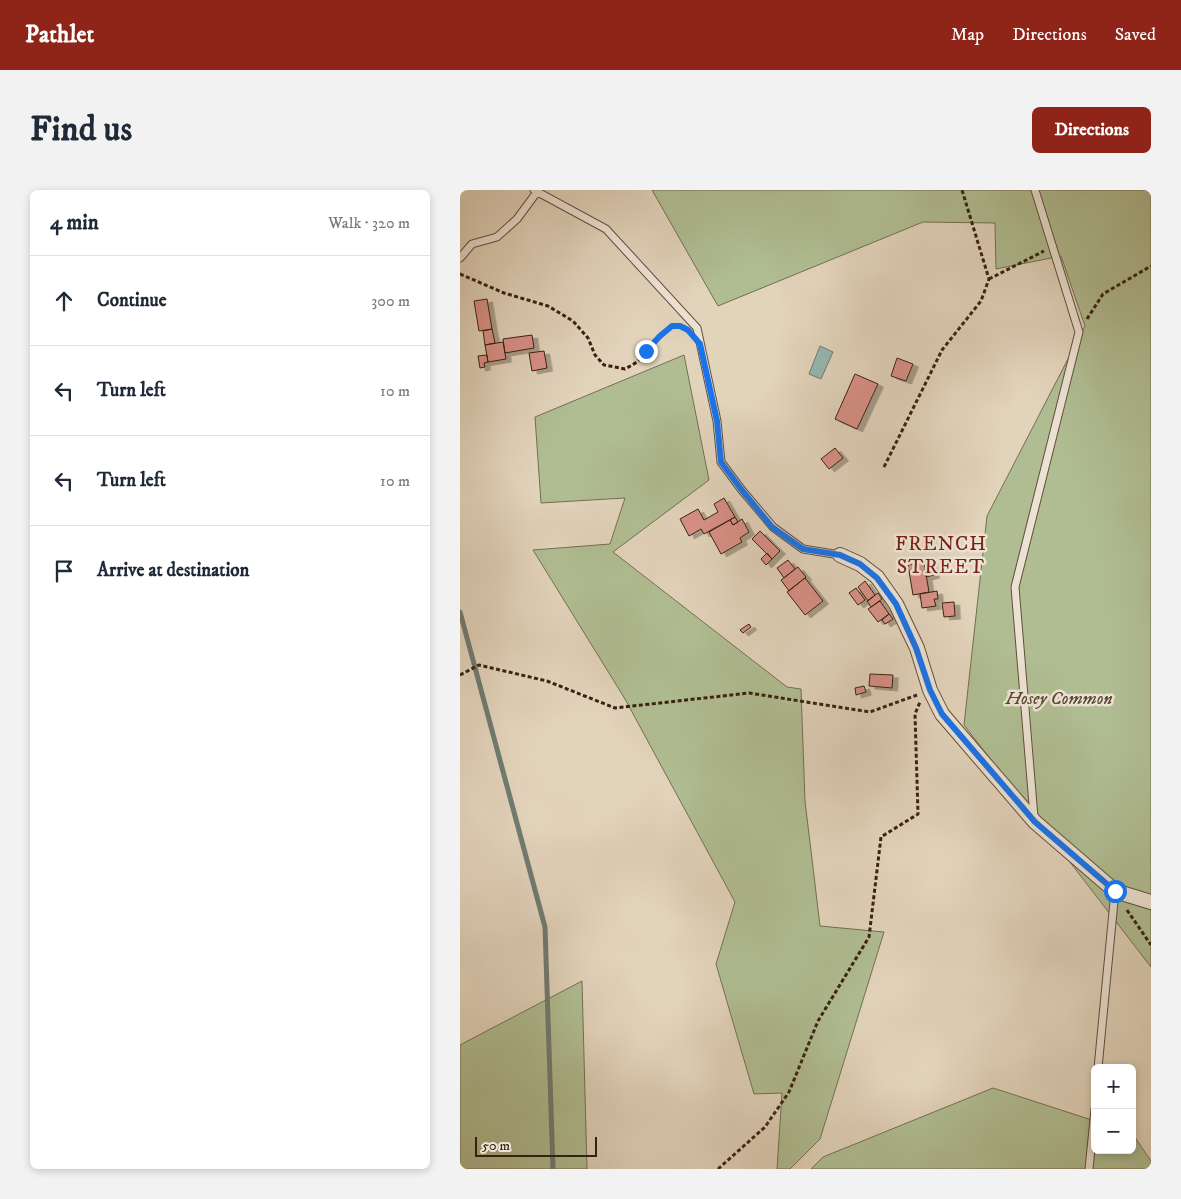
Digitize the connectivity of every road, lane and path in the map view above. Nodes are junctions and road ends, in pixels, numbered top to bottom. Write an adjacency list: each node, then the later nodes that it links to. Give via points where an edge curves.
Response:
1 (962, 190): 8 (path)
2 (1035, 190): 4 (lane)
3 (536, 191): 5 (lane, via 517,219 504,231 472,244); 12 (lane, via 606,228 697,328 717,421 721,462 772,527 803,549)
4 (1053, 246): 8 (path); 10 (lane)
5 (460, 258)
6 (1151, 266): 10 (path, via 1103,294)
7 (460, 274): 9 (path, via 504,293 548,306 573,320 588,338 595,355 604,365 614,368 626,369 672,326)
8 (989, 279): 11 (path, via 982,301 942,350)
9 (680, 326)
10 (1079, 332): 16 (lane, via 1016,587)
11 (884, 467)
12 (840, 555): 16 (street, via 860,564 877,578 896,604 942,714)
13 (461, 674): 14 (path, via 479,665 547,681 615,708 749,692 870,712)
14 (924, 692)
15 (921, 700): 22 (path, via 915,714 918,814 881,837 869,936 818,1021 789,1092 765,1127)
16 (1035, 822): 17 (street)
17 (1115, 891): 18 (street); 19 (path); 20 (lane)
18 (1151, 902)
19 (1151, 945)
20 (1098, 1064)
21 (1091, 1149): 23 (lane)
22 (718, 1169)
23 (1089, 1169)

